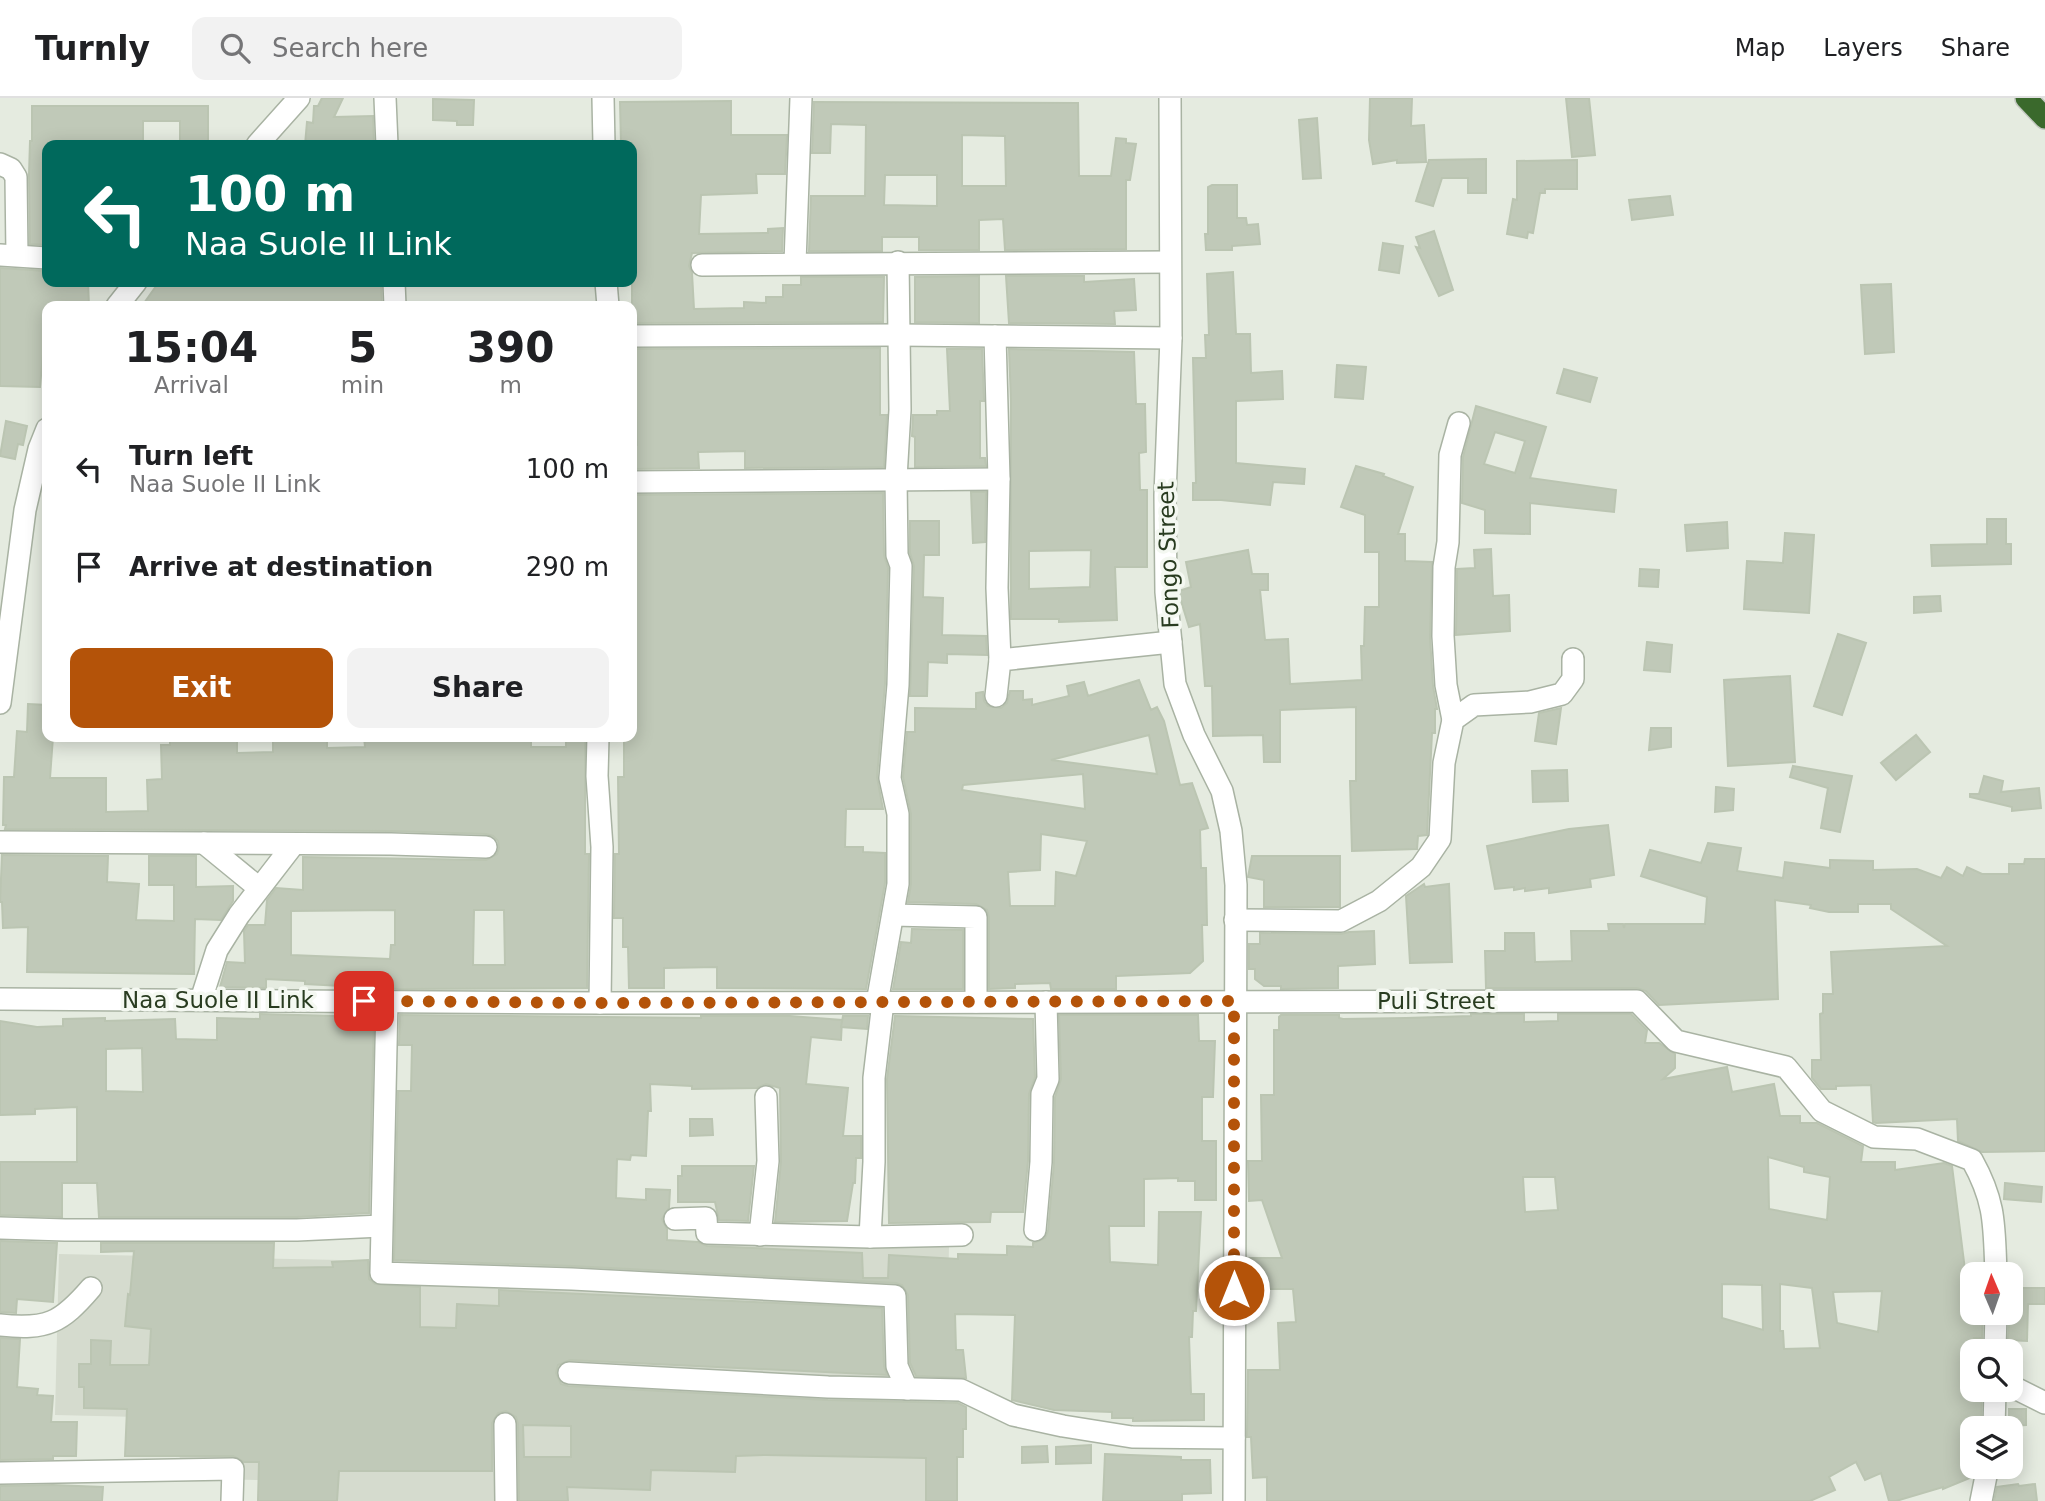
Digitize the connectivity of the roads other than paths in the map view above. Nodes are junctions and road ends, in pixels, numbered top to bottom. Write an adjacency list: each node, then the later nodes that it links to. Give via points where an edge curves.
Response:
1 (299, 98): 8 (street)
2 (386, 98): 9 (street)
3 (603, 98): 10 (street)
4 (801, 98): 16 (street)
5 (1170, 98): 15 (street, Fongo Street)
6 (2026, 98): 7 (highway)
7 (2045, 118)
8 (261, 140)
9 (387, 140)
10 (604, 140)
11 (0, 164): 12 (street, via 16,177)
12 (8, 255): 13 (street)
13 (42, 258)
14 (898, 262): 15 (street); 16 (street); 20 (street)
15 (1170, 262): 23 (street, Fongo Street)
16 (795, 263): 17 (street)
17 (702, 265)
18 (132, 287): 19 (street)
19 (121, 301)
20 (898, 335): 21 (street); 22 (street); 26 (street)
21 (637, 336)
22 (995, 336): 23 (street); 27 (street)
23 (1171, 338): 29 (street, Fongo Street, via 1165,495)
24 (1459, 423): 34 (street, via 1450,455 1444,568 1446,685)
25 (42, 442): 33 (street, via 25,510)
26 (896, 478): 27 (street); 28 (street); 41 (street, via 901,566 890,778 898,814)
27 (999, 479): 31 (street)
28 (637, 482)
29 (1171, 642): 31 (street); 42 (street, Fongo Street, via 1175,684 1222,791 1231,831)
30 (1573, 659): 34 (street, via 1573,679 1562,694 1530,702 1474,705)
31 (1000, 660): 32 (street)
32 (996, 696)
33 (0, 703)
34 (1453, 720): 42 (street, via 1444,763 1440,839 1421,867 1379,901 1341,920)
35 (598, 742): 50 (street)
36 (0, 842): 37 (street)
37 (204, 843): 38 (street); 40 (street)
38 (293, 845): 39 (street); 40 (street)
39 (485, 847)
40 (259, 888): 44 (street, via 217,950)
41 (893, 915): 47 (street); 48 (street, via 976,917)
42 (1236, 919): 46 (street, Fongo Street)
43 (0, 999): 44 (street, Naa Suole II Link)
44 (201, 1000): 45 (street, Naa Suole II Link)
45 (387, 1001): 50 (street, Naa Suole II Link); 53 (street)
46 (1234, 1001): 49 (street, Naa Suole II Link); 59 (street, Puli Street, via 1637,1001 1676,1041 1786,1067 1822,1111 1874,1137 1917,1139 1972,1160 1993,1209); 67 (street, Fongo Street)
47 (880, 1002): 48 (street, Naa Suole II Link); 50 (street, Naa Suole II Link); 58 (street)
48 (976, 1002): 49 (street, Naa Suole II Link)
49 (1046, 1002): 55 (street, via 1048,1079 1042,1094)
50 (600, 1003)
51 (766, 1097): 56 (street, via 768,1161)
52 (675, 1219): 56 (street, via 706,1218 707,1233)
53 (381, 1226): 54 (street, via 297,1230); 63 (street, via 381,1273 895,1296 897,1366)
54 (0, 1228)
55 (1035, 1230)
56 (760, 1235): 58 (street)
57 (962, 1235): 58 (street)
58 (870, 1237)
59 (1995, 1262)
60 (91, 1288): 61 (street, via 70,1312 47,1325)
61 (0, 1325)
62 (569, 1373): 63 (street)
63 (906, 1389): 67 (street, via 961,1390 1013,1415 1132,1437)
64 (2023, 1392): 65 (street)
65 (2045, 1403)
66 (505, 1424): 71 (street)
67 (1234, 1438): 72 (street, Fongo Street)
68 (0, 1473): 70 (street, via 233,1469)
69 (1985, 1479): 73 (street)
70 (232, 1501)
71 (506, 1501)
72 (1234, 1501)
73 (1981, 1501)

